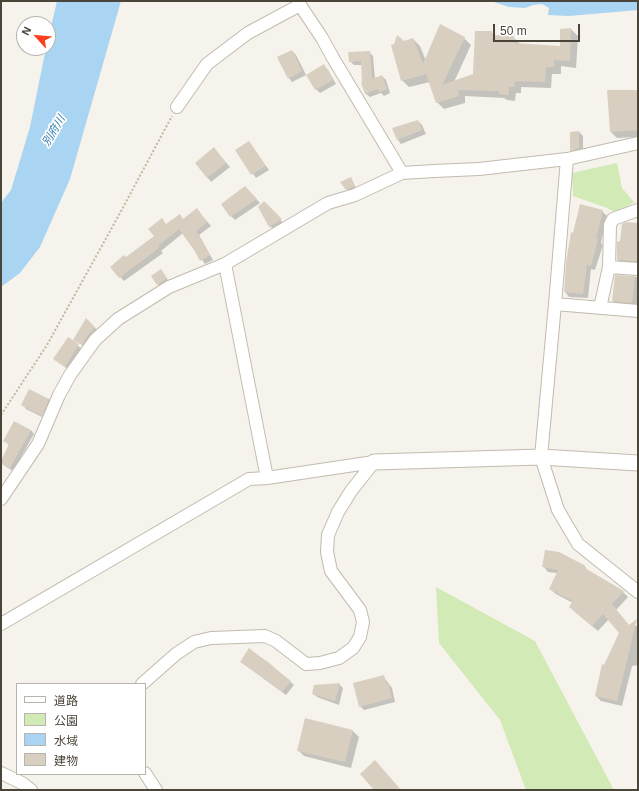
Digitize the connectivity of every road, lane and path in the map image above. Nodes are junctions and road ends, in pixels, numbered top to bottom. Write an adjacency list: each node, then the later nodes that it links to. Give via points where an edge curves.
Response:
1 (177, 107): 4 (street, via 207,64 248,33 300,5); 12 (path, via 47,345)
2 (638, 143): 3 (street)
3 (567, 159): 4 (street, via 479,169); 9 (street)
4 (402, 173): 6 (street, via 355,195 328,203)
5 (638, 210): 7 (street, via 613,219 610,225)
6 (225, 264): 16 (street); 17 (street, via 169,287 118,320 95,340 59,395 38,444)
7 (609, 267): 8 (street); 10 (street)
8 (638, 269)
9 (555, 304): 10 (street); 13 (street)
10 (600, 308): 11 (street)
11 (638, 311)
12 (1, 415)
13 (540, 457): 14 (street); 15 (street); 18 (street, via 558,510 578,544)
14 (374, 462): 16 (street); 20 (street, via 341,507 328,535 327,552 331,571 360,610 363,622 360,637 353,648 339,658 306,664 265,636 211,638 194,642)
15 (638, 463)
16 (268, 478): 19 (street, via 249,479)
17 (1, 499)
18 (638, 592)
19 (1, 624)
20 (143, 683)
21 (1, 773): 23 (street)
22 (146, 775): 24 (street)
23 (31, 790)
24 (156, 790)

